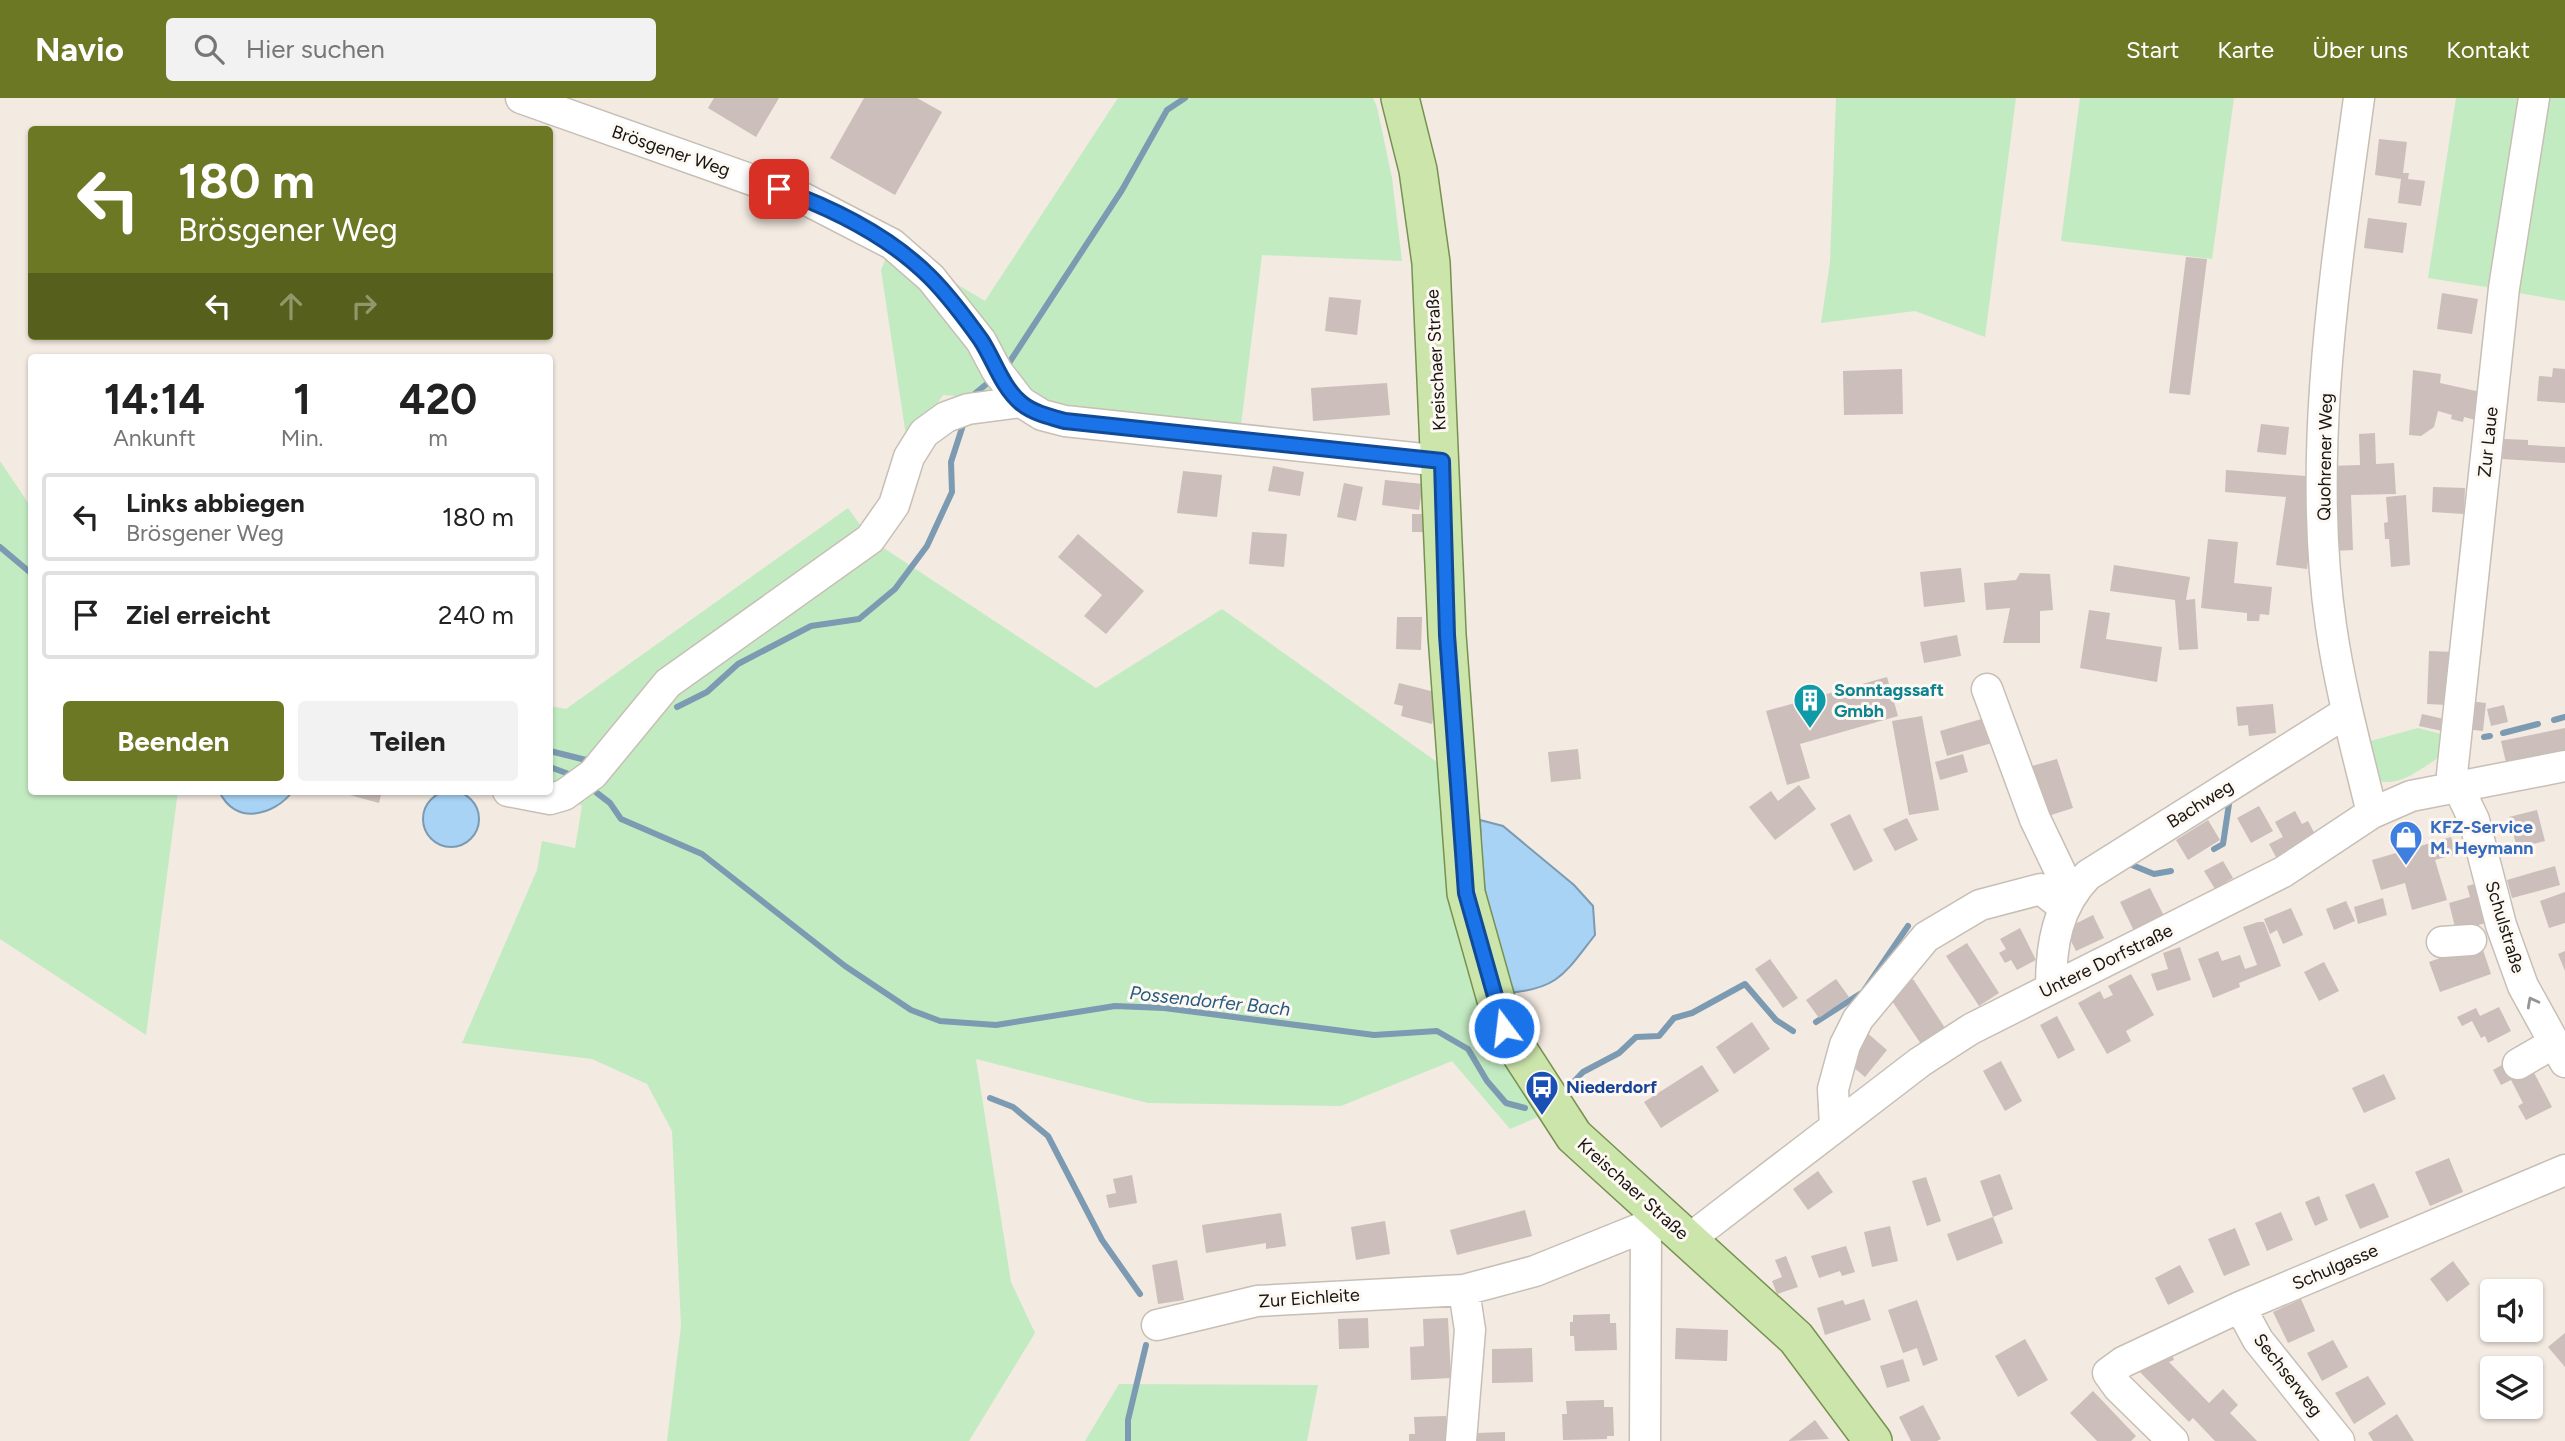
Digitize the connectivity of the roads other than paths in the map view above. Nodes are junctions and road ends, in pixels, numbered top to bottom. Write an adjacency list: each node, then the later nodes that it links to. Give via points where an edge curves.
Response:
1 (521, 98): 5 (street, Brösgener Weg, via 803,198 892,244 931,278)
2 (2359, 98): 8 (street, Quohrener Weg, via 2332,295 2324,441 2324,543 2331,625)
3 (2535, 98): 10 (street, Zur Laue, via 2504,288 2452,774)
4 (1407, 100): 6 (main road, Kreischaer Straße, via 1431,263)
5 (1021, 402): 6 (street, Brösgener Weg, via 1041,415 1065,421); 11 (street, via 968,409 946,417 924,433 909,457 894,505 870,539 668,683 593,774 564,795 550,799)
6 (1442, 461): 21 (main road, Kreischaer Straße, via 1447,635 1466,893 1504,1028 1574,1136)
7 (1987, 689): 13 (street)
8 (2347, 712): 12 (street, Quohrener Weg); 13 (street, Bachweg, via 2088,874)
9 (2565, 766): 10 (street, Untere Dorfstraße)
10 (2457, 786): 12 (street, Untere Dorfstraße, via 2411,796); 14 (street, Schulstraße, via 2474,820 2492,887)
11 (529, 795)
12 (2372, 813): 16 (street, Untere Dorfstraße, via 2283,872)
13 (2068, 900): 16 (street, Bachweg, via 2051,950); 19 (street, via 2040,889 2028,890 1980,905 1926,937 1858,1019 1845,1045 1833,1089)
14 (2484, 937): 15 (street); 17 (street, Schulstraße, one-way to 14, via 2523,986)
15 (2442, 942)
16 (2051, 987): 19 (street, Untere Dorfstraße, via 1971,1029)
17 (2560, 1053): 18 (street)
18 (2518, 1063)
19 (1835, 1126): 21 (street, Untere Dorfstraße)
20 (2565, 1170): 23 (street, Schulgasse)
21 (1666, 1229): 22 (street, Zur Eichleite); 26 (street); 27 (main road, Kreischaer Straße, via 1796,1338)
22 (1464, 1290): 24 (street, Zur Eichleite, via 1257,1301); 25 (street, via 1470,1329)
23 (2240, 1307): 28 (street, Schulgasse, via 2108,1373); 29 (street, Sechserweg, via 2258,1340)
24 (1157, 1325)
25 (1461, 1441)
26 (1645, 1441)
27 (1873, 1441)
28 (2173, 1441)
29 (2339, 1441)

